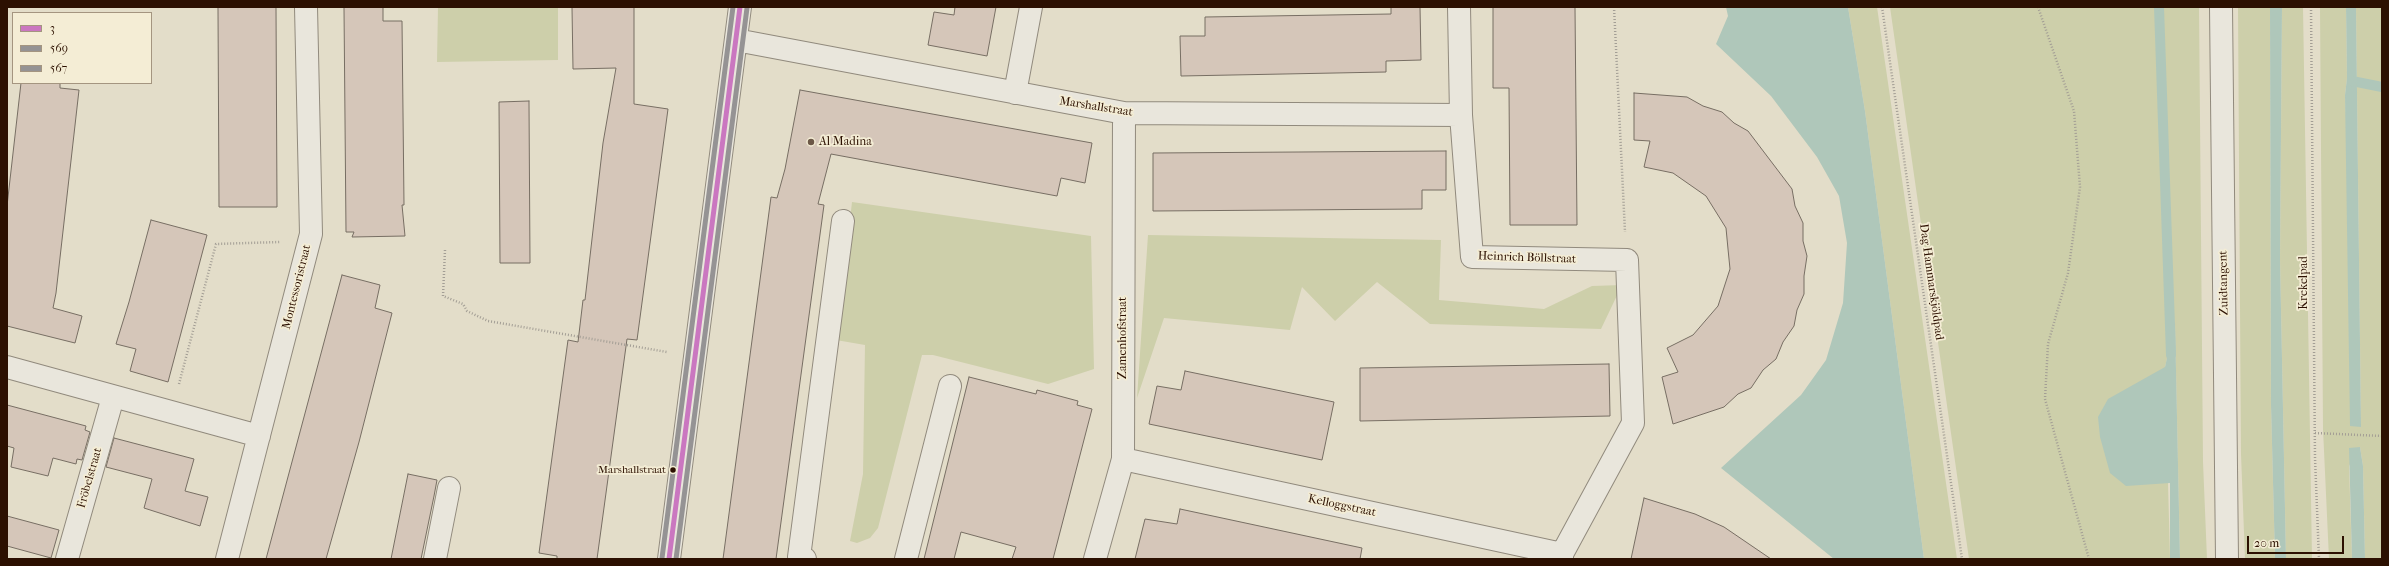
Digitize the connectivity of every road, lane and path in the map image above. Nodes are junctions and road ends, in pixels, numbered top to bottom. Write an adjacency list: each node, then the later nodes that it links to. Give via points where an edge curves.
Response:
1 (306, 7): 16 (street, Montessoristraat, via 311,234)
2 (740, 7): 10 (street)
3 (1031, 7): 11 (street)
4 (1459, 7): 13 (street)
5 (1614, 7): 17 (path)
6 (1882, 7): 36 (path, Dag Hammarskjöldpad)
7 (2038, 7): 37 (path, via 2074,111 2080,187 2068,272 2048,344 2045,399)
8 (2221, 7): 38 (street, Zuidtangent)
9 (2311, 7): 23 (path, Krekelpad)
10 (736, 40): 11 (street, Marshallstraat); 18 (street)
11 (1015, 93): 12 (street, Marshallstraat)
12 (1124, 113): 13 (street, Marshallstraat); 26 (street, Zamenhofstraat)
13 (1461, 115): 17 (street, Heinrich Böllstraat, via 1472,257)
14 (843, 221): 33 (street, via 799,557)
15 (445, 250): 18 (path, via 443,296 463,304 467,311 488,321)
16 (306, 253): 22 (path, via 284,242 216,244); 24 (street, Montessoristraat)
17 (1627, 260): 28 (street, Kelloggstraat, via 1633,423)
18 (696, 357): 32 (street)
19 (7, 367): 21 (street)
20 (950, 386): 34 (street)
21 (113, 397): 22 (street); 29 (street, Fröbelstraat)
22 (172, 413): 24 (street)
23 (2315, 433): 25 (path); 39 (path, Krekelpad)
24 (259, 436): 30 (street, Montessoristraat)
25 (2382, 436)
26 (1123, 459): 28 (street, Kelloggstraat); 35 (street, Zamenhofstraat)
27 (449, 488): 31 (street)
28 (1562, 556)
29 (67, 559)
30 (227, 559)
31 (435, 559)
32 (669, 559)
33 (805, 559)
34 (906, 559)
35 (1095, 559)
36 (1962, 559)
37 (2089, 559)
38 (2227, 559)
39 (2319, 559)

